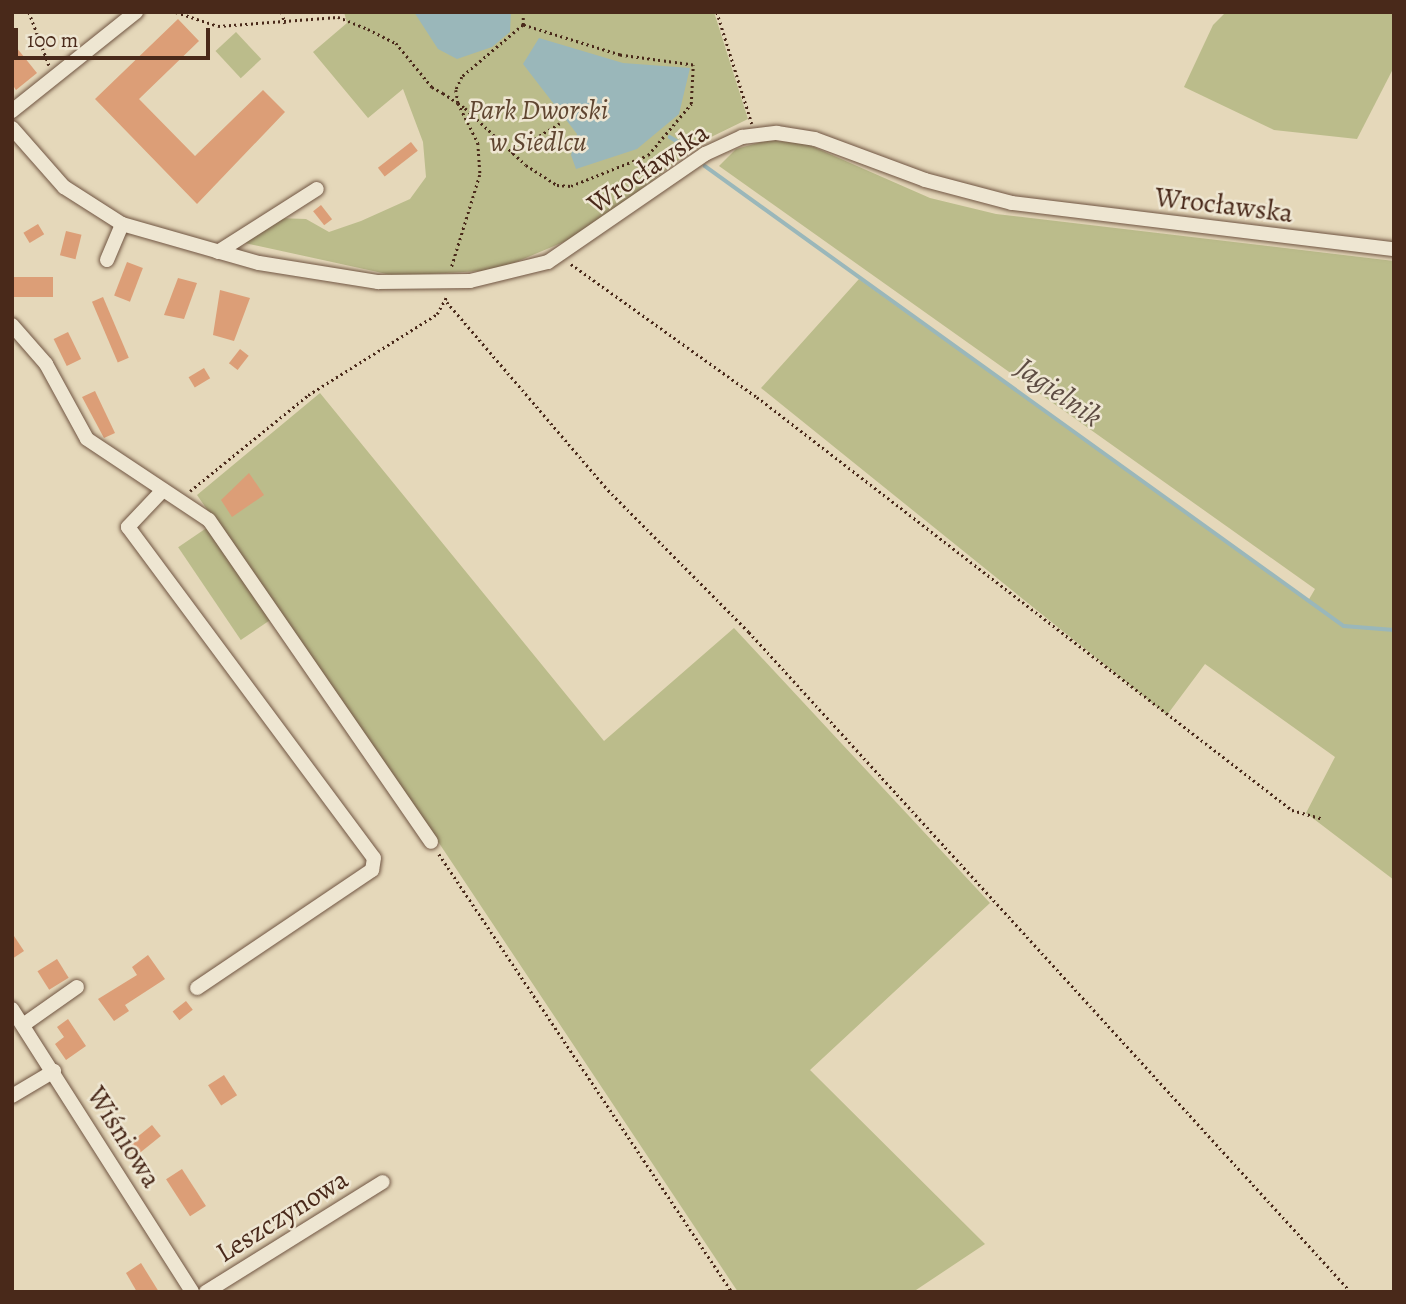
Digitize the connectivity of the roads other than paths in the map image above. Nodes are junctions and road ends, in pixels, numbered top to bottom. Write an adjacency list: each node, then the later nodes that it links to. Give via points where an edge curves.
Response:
1 (136, 12): 2 (street)
2 (12, 111)
3 (15, 138): 5 (street, Wrocławska, via 64,187)
4 (317, 188): 7 (street)
5 (122, 224): 7 (street, Wrocławska); 8 (street)
6 (1394, 249): 7 (street, Wrocławska, via 1012,203 925,180 802,135 753,135 698,158 561,254 515,272 447,282 335,278)
7 (218, 252)
8 (107, 260)
9 (12, 325): 10 (street, via 46,364 87,439)
10 (163, 490): 11 (street, via 182,497 209,520); 13 (street, via 128,527 374,859 372,870)
11 (431, 842)
12 (78, 987): 15 (street)
13 (197, 988)
14 (12, 1009): 15 (street, Wiśniowa)
15 (23, 1025): 16 (street, Wiśniowa)
16 (54, 1071): 17 (street); 19 (street, Wiśniowa)
17 (12, 1096)
18 (383, 1182): 20 (street, Leszczynowa)
19 (192, 1292)
20 (206, 1292)

